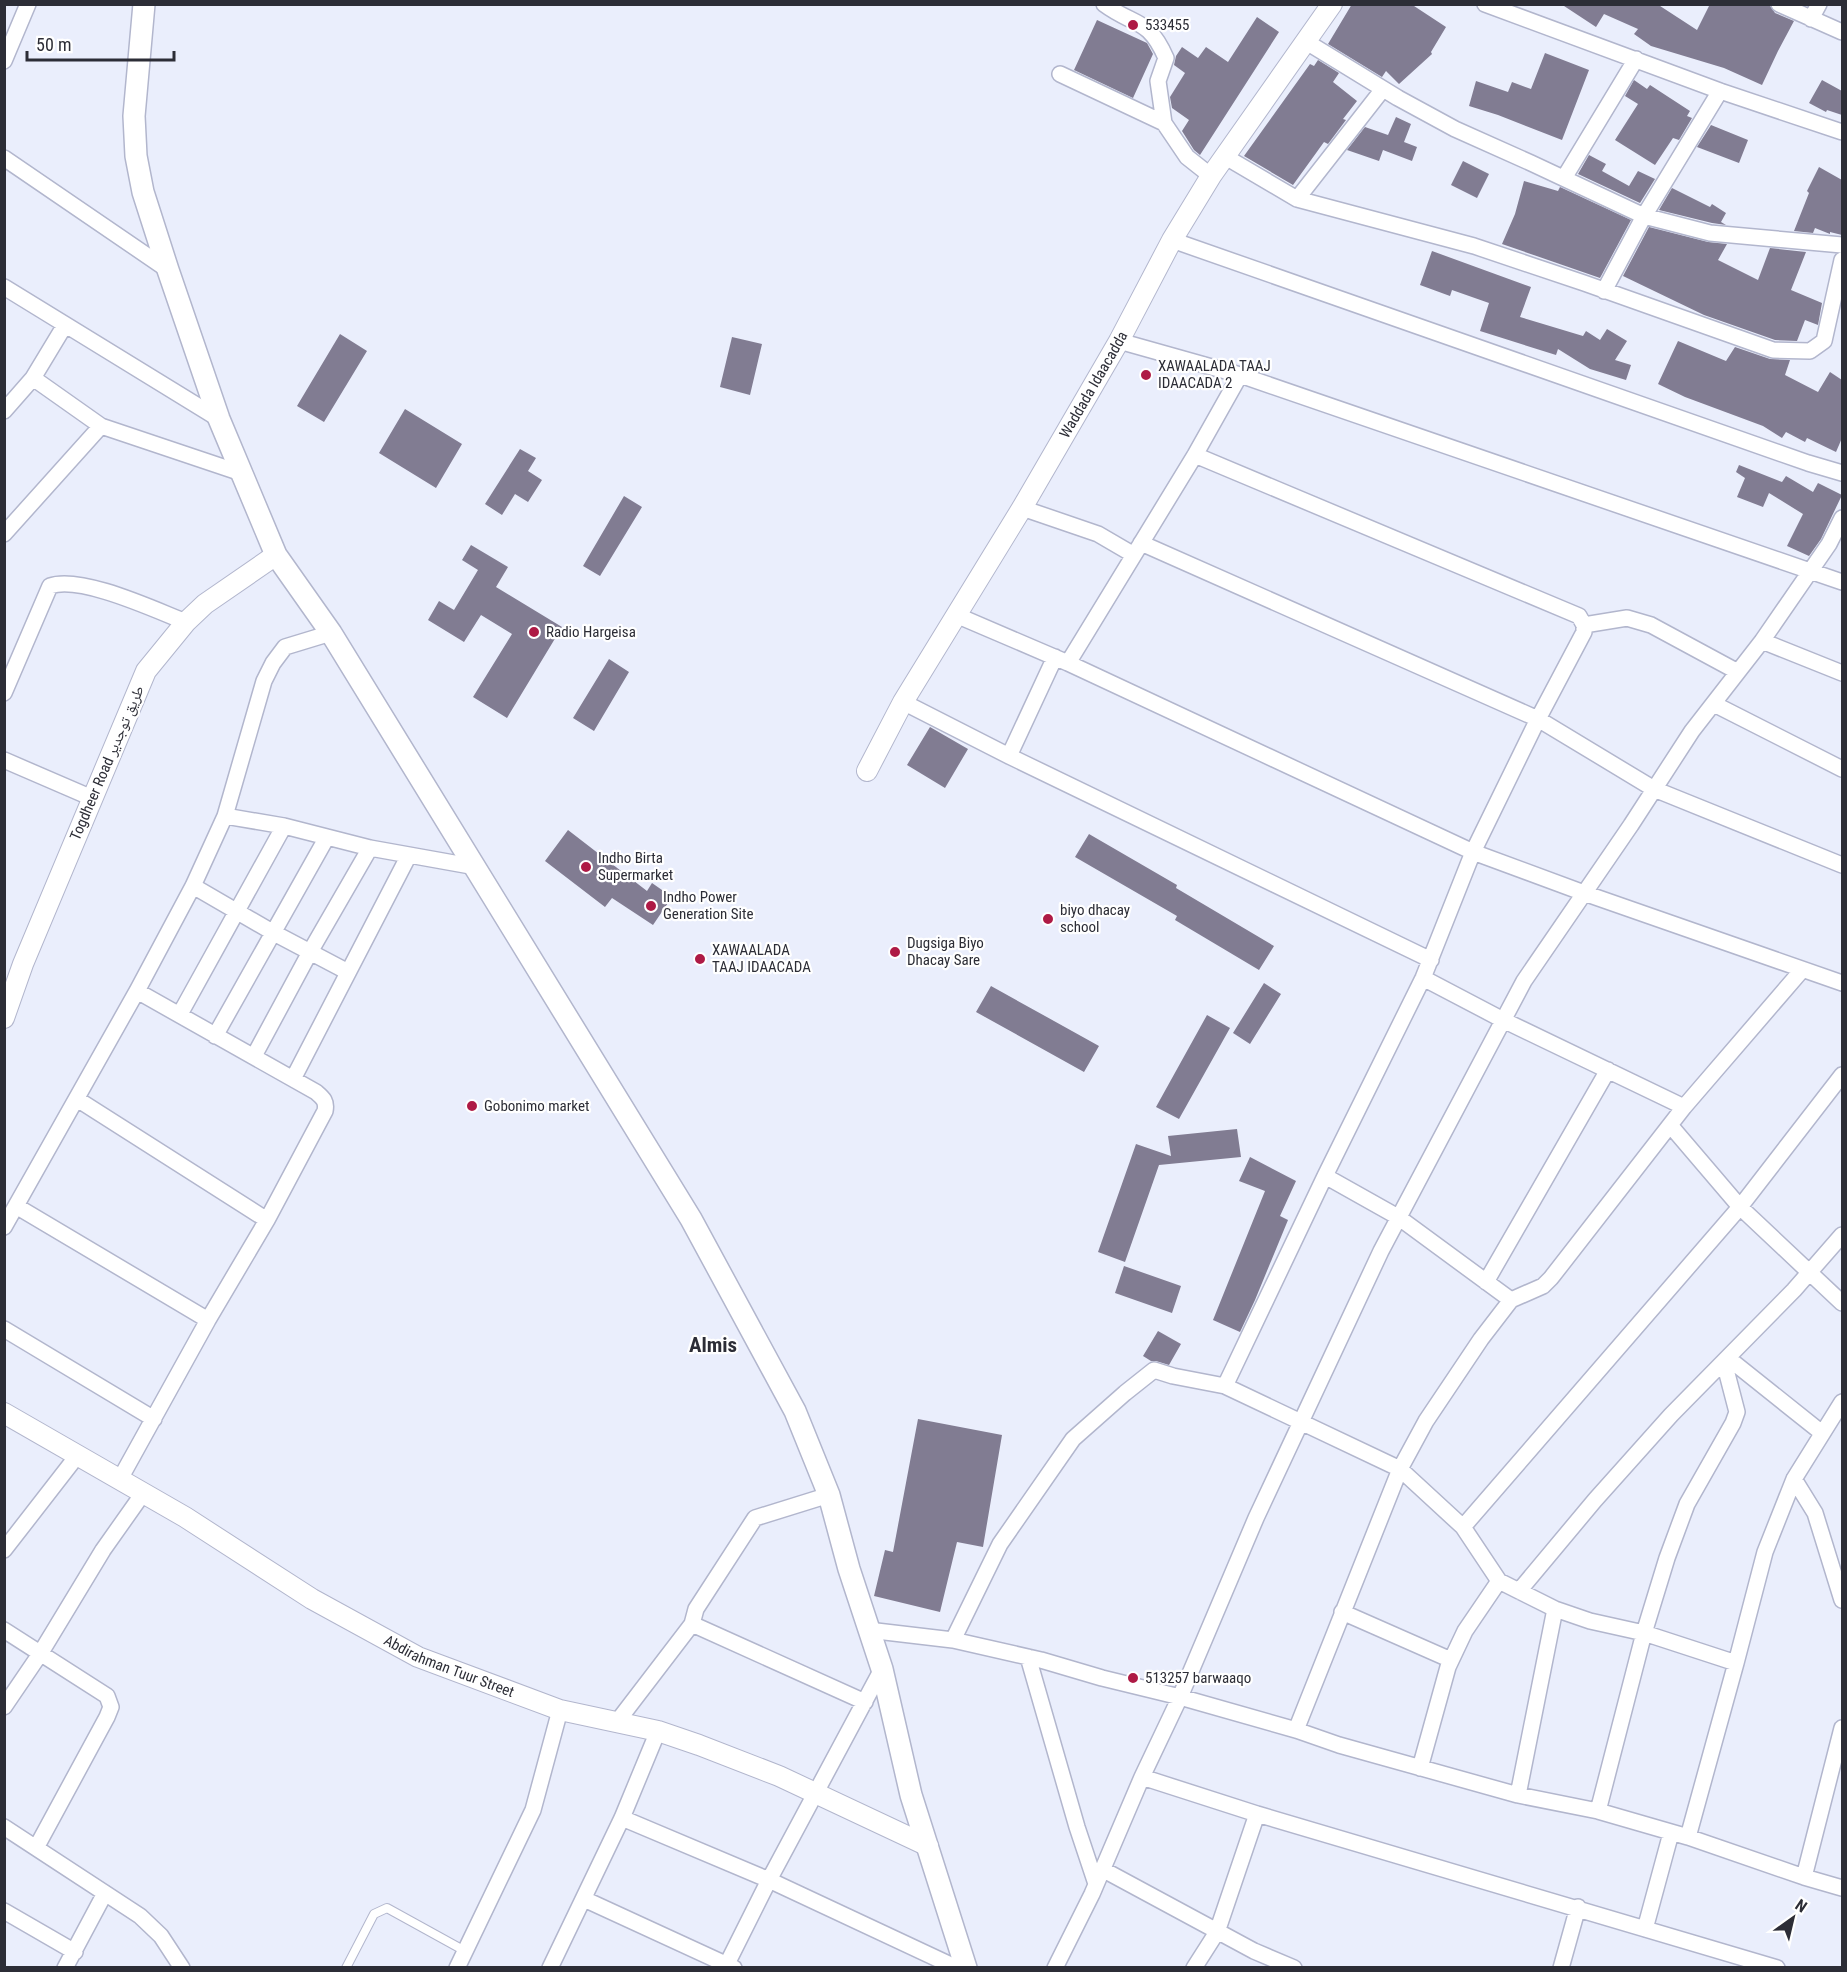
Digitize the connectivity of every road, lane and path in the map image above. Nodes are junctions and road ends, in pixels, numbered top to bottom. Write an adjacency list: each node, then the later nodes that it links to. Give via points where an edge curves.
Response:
1 (28, 4): 10 (street)
2 (144, 4): 28 (main road, via 134,116 136,156)
3 (1104, 4): 17 (street, via 1143,25 1162,48 1166,58 1158,81)
4 (1332, 4): 11 (street, Waddada Idaacadda)
5 (1485, 4): 12 (street)
6 (1779, 4): 8 (street)
7 (1820, 4): 8 (street)
8 (1811, 19): 9 (street)
9 (1842, 32)
10 (9, 38): 13 (street)
11 (1305, 41): 15 (street); 19 (street, Waddada Idaacadda)
12 (1636, 59): 16 (street); 22 (street)
13 (4, 61)
14 (1060, 74): 17 (street)
15 (1383, 89): 22 (street, via 1455,129); 23 (street)
16 (1720, 91): 18 (street); 24 (street)
17 (1164, 123): 21 (street, via 1187,157)
18 (1842, 132)
19 (1224, 156): 21 (street, Waddada Idaacadda); 23 (street)
20 (4, 158): 28 (street)
21 (1211, 176): 25 (street, Waddada Idaacadda)
22 (1564, 178): 24 (street)
23 (1297, 199): 30 (street, via 1474,246)
24 (1644, 216): 26 (street, via 1710,233); 30 (street)
25 (1172, 240): 32 (street, Waddada Idaacadda); 40 (street)
26 (1842, 245)
27 (1842, 260): 30 (street, via 1824,341 1810,351 1773,350)
28 (168, 270): 36 (main road)
29 (4, 287): 31 (street)
30 (1604, 291)
31 (65, 325): 34 (street); 36 (street)
32 (1119, 341): 33 (street); 41 (street, Waddada Idaacadda)
33 (1240, 375): 38 (street); 46 (street)
34 (33, 378): 35 (street); 37 (street)
35 (4, 411)
36 (219, 419): 39 (main road)
37 (101, 426): 39 (street); 43 (street)
38 (1195, 455): 44 (street); 50 (street, via 1579,616)
39 (241, 473): 45 (main road)
40 (1842, 473)
41 (1022, 508): 44 (street); 48 (street, Waddada Idaacadda)
42 (1842, 518): 46 (street)
43 (4, 534)
44 (1138, 549): 53 (street); 59 (street)
45 (276, 555): 49 (street, Togdheer Road طريق توجدير, via 205,604); 51 (main road)
46 (1810, 572): 47 (street); 52 (street)
47 (1842, 582)
48 (956, 615): 53 (street); 57 (street, Waddada Idaacadda)
49 (186, 622): 56 (street, via 105,590 59,583 50,586); 65 (street, Togdheer Road طريق توجدير, via 146,671)
50 (1584, 625): 54 (street, via 1627,618 1651,625); 59 (street, via 1584,632)
51 (331, 633): 66 (street, via 285,647 273,663 264,681); 73 (main road)
52 (1762, 640): 54 (street); 55 (street)
53 (1061, 660): 60 (street); 70 (street)
54 (1738, 672): 58 (street)
55 (1842, 674)
56 (4, 693)
57 (903, 702): 60 (street); 63 (street, Waddada Idaacadda)
58 (1713, 704): 62 (street); 64 (street)
59 (1538, 719): 64 (street); 70 (street)
60 (1008, 756): 79 (street)
61 (4, 760): 65 (street)
62 (1842, 769)
63 (867, 771)
64 (1654, 789): 72 (street); 75 (street)
65 (92, 798): 86 (street, Togdheer Road طريق توجدير)
66 (225, 816): 67 (street); 74 (street)
67 (284, 826): 68 (street); 76 (street)
68 (327, 837): 69 (street); 77 (street)
69 (370, 848): 71 (street); 78 (street)
70 (1473, 852): 75 (street); 79 (street)
71 (409, 855): 73 (street); 81 (street)
72 (1842, 865)
73 (476, 867): 121 (main road, via 691,1219 795,1412)
74 (194, 886): 76 (street); 84 (street)
75 (1584, 893): 80 (street); 87 (street, via 1524,981)
76 (238, 911): 77 (street); 85 (street)
77 (274, 933): 78 (street); 88 (street)
78 (310, 952): 81 (street); 89 (street)
79 (1431, 960): 82 (street)
80 (1802, 970): 83 (street); 94 (street)
81 (348, 972): 92 (street)
82 (1423, 978): 87 (street); 96 (street)
83 (1842, 983)
84 (137, 991): 85 (street); 93 (street)
85 (180, 1014): 88 (street)
86 (5, 1015)
87 (1503, 1020): 90 (street); 99 (street)
88 (215, 1036): 89 (street)
89 (254, 1056): 92 (street)
90 (1608, 1070): 94 (street); 104 (street)
91 (1842, 1075): 98 (street)
92 (292, 1079): 100 (street, via 325,1100 325,1111)
93 (77, 1099): 97 (street); 100 (street)
94 (1684, 1107): 95 (street)
95 (1670, 1125): 98 (street); 105 (street, via 1551,1278 1543,1286)
96 (1325, 1176): 99 (street); 110 (street)
97 (16, 1206): 101 (street); 107 (street)
98 (1740, 1207): 103 (street); 122 (street)
99 (1398, 1217): 104 (street); 114 (street)
100 (267, 1220): 107 (street)
101 (4, 1227)
102 (1842, 1235): 103 (street)
103 (1809, 1273): 106 (street); 109 (street)
104 (1486, 1282): 105 (street)
105 (1511, 1300): 117 (street, via 1426,1421)
106 (1842, 1303)
107 (208, 1320): 113 (street)
108 (4, 1329): 113 (street)
109 (1726, 1360): 115 (street); 125 (street, via 1671,1415); 132 (street, via 1737,1412 1734,1423 1687,1504)
110 (1225, 1386): 114 (street); 133 (street, via 1154,1370 1073,1439 1000,1544)
111 (1842, 1402): 115 (street)
112 (4, 1413): 116 (street, Abdirahman Tuur Street)
113 (154, 1419): 118 (street)
114 (1301, 1421): 117 (street); 139 (street)
115 (1822, 1433): 119 (street)
116 (77, 1456): 118 (street, Abdirahman Tuur Street); 123 (street)
117 (1400, 1469): 122 (street); 128 (street)
118 (120, 1479): 120 (street, Abdirahman Tuur Street)
119 (1794, 1479): 126 (street, via 1815,1513); 137 (street, via 1765,1552)
120 (144, 1492): 134 (street, via 103,1550); 142 (street, Abdirahman Tuur Street, via 312,1599 418,1657)
121 (829, 1495): 129 (street, via 755,1518 696,1609); 131 (main road)
122 (1463, 1527): 124 (street)
123 (4, 1550)
124 (1499, 1581): 125 (street); 136 (street, via 1465,1630)
125 (1519, 1591): 127 (street)
126 (1842, 1600)
127 (1555, 1609): 132 (street); 150 (street)
128 (1342, 1612): 136 (street); 145 (street)
129 (692, 1624): 140 (street); 143 (street)
130 (4, 1630): 134 (street)
131 (868, 1630): 133 (street); 138 (main road)
132 (1644, 1633): 137 (street); 151 (street)
133 (953, 1640): 135 (street)
134 (40, 1654): 141 (street); 158 (street, via 107,1696 111,1707)
135 (1028, 1657): 139 (street); 159 (street, via 1077,1827)
136 (1451, 1660): 147 (street)
137 (1736, 1663): 156 (street)
138 (882, 1670): 140 (street); 157 (main road, via 911,1795)
139 (1180, 1697): 145 (street); 148 (street)
140 (865, 1702): 149 (street)
141 (4, 1707)
142 (561, 1710): 143 (street, Abdirahman Tuur Street); 169 (street, via 533,1810)
143 (617, 1722): 146 (street, Abdirahman Tuur Street)
144 (1842, 1728): 160 (street)
145 (1296, 1730): 147 (street)
146 (658, 1731): 149 (street, Abdirahman Tuur Street); 153 (street)
147 (1420, 1768): 150 (street)
148 (1142, 1778): 152 (street); 159 (street)
149 (816, 1793): 157 (street, Abdirahman Tuur Street); 161 (street)
150 (1518, 1795): 151 (street)
151 (1598, 1811): 155 (street)
152 (1257, 1814): 165 (street); 168 (street)
153 (622, 1818): 161 (street); 164 (street)
154 (4, 1827): 158 (street)
155 (1671, 1833): 156 (street); 167 (street)
156 (1688, 1837): 160 (street)
157 (928, 1846): 178 (main road)
158 (36, 1848): 163 (street)
159 (1099, 1876): 168 (street); 179 (street)
160 (1804, 1877): 162 (street)
161 (769, 1881): 172 (street); 177 (street)
162 (1842, 1888)
163 (105, 1893): 170 (street); 171 (street, via 152,1926)
164 (584, 1899): 172 (street); 176 (street)
165 (1578, 1907): 167 (street); 182 (street)
166 (4, 1911): 170 (street)
167 (1644, 1929): 183 (street)
168 (1217, 1932): 180 (street); 181 (street)
169 (465, 1951): 174 (lane, via 387,1908 374,1914); 175 (street)
170 (75, 1952): 173 (street)
171 (174, 1964)
172 (729, 1966)
173 (66, 1968)
174 (346, 1968)
175 (457, 1968)
176 (550, 1968)
177 (957, 1968)
178 (966, 1968)
179 (1055, 1968)
180 (1194, 1968)
181 (1294, 1968)
182 (1561, 1968)
183 (1777, 1968)

